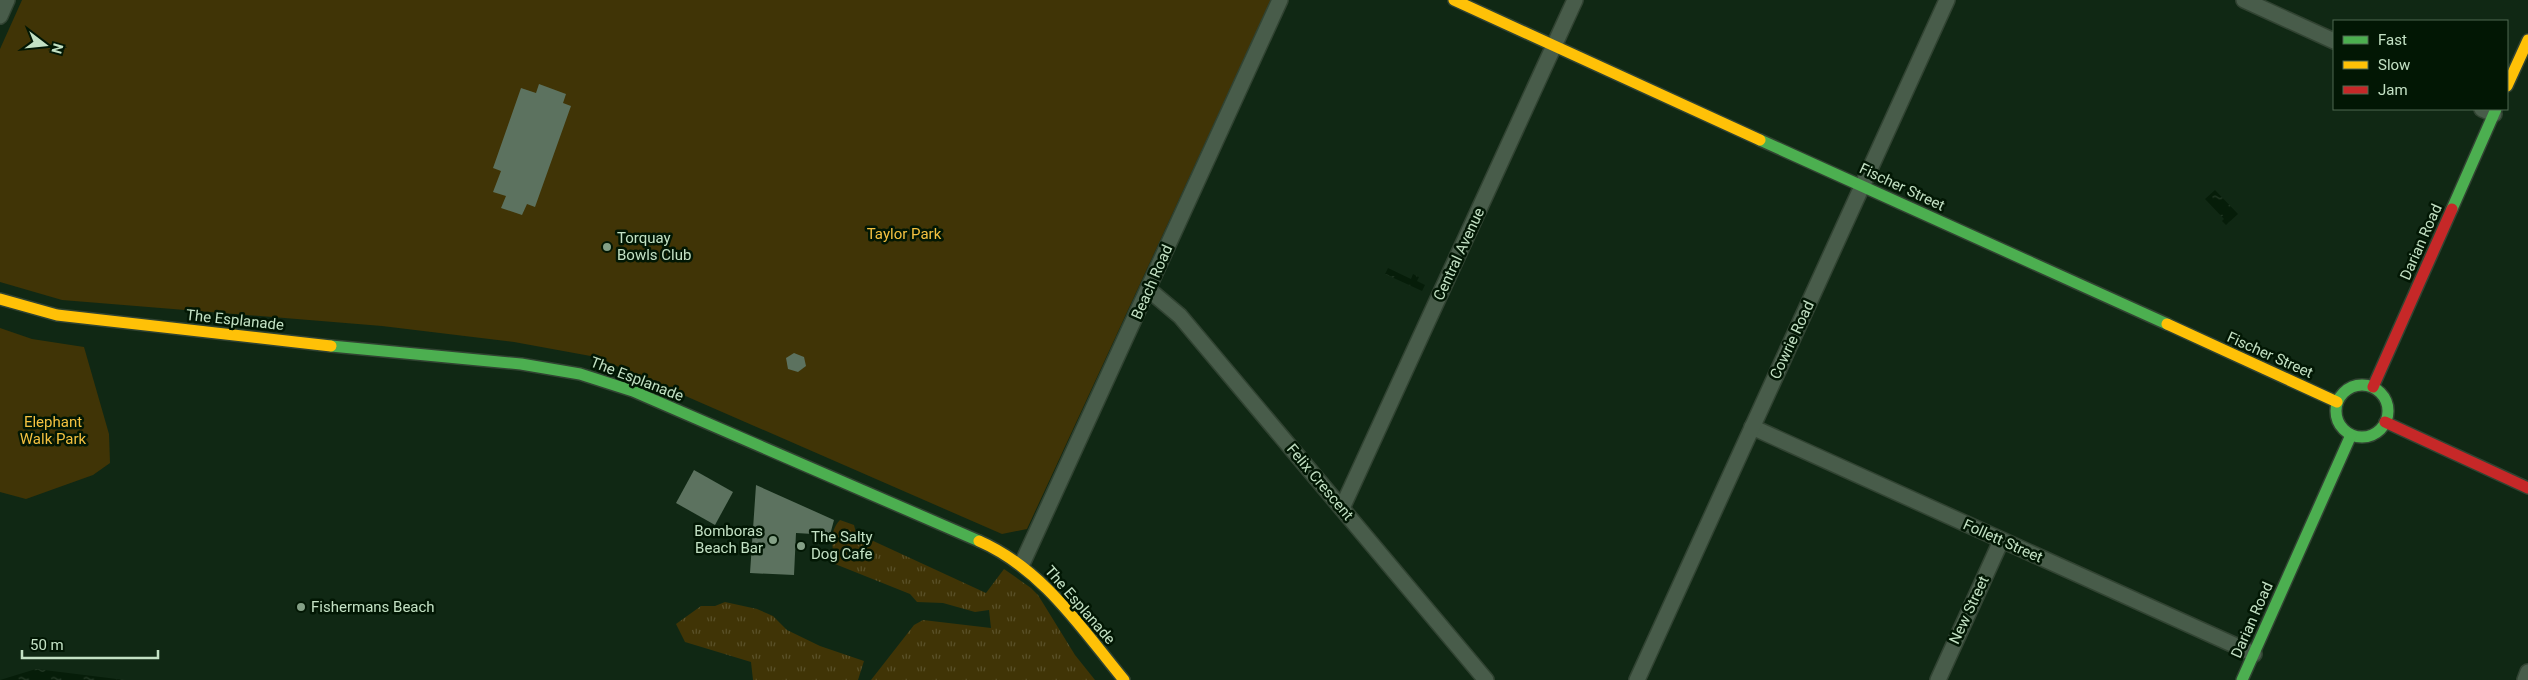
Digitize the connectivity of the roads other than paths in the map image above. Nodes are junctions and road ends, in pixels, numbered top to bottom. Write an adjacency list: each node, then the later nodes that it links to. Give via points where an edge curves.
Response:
1 (7, 0): 7 (street)
2 (1280, 0): 14 (street, Beach Road)
3 (1454, 0): 10 (street, Fischer Street)
4 (1575, 0): 10 (street, Central Avenue)
5 (1947, 0): 13 (street, Cowrie Road)
6 (2244, 0): 9 (street)
7 (0, 16)
8 (2528, 40): 11 (street)
9 (2333, 41)
10 (1554, 46): 13 (street, Fischer Street); 22 (street, Central Avenue)
11 (2508, 84)
12 (2491, 110): 16 (street, Darian Road)
13 (1863, 186): 17 (street, Fischer Street); 19 (street, Cowrie Road)
14 (1148, 290): 22 (street, Felix Crescent, via 1180,316); 24 (street, Beach Road)
15 (0, 299): 24 (street, The Esplanade, via 57,315 521,364 580,374 633,391 736,435 997,549)
16 (2373, 387): 17 (street, via 2352,387); 18 (street, via 2382,393 2387,403)
17 (2337, 402): 20 (street, via 2338,421)
18 (2385, 422): 20 (street, via 2372,435 2360,438); 21 (street)
19 (1752, 427): 23 (street, Follett Street); 29 (street, Cowrie Road)
20 (2350, 435): 25 (street, Darian Road)
21 (2528, 488)
22 (1342, 508): 28 (street, Felix Crescent)
23 (2001, 541): 25 (street, Follett Street); 30 (street, New Street)
24 (1022, 564): 27 (street, The Esplanade, via 1056,595)
25 (2254, 654): 31 (street, Darian Road)
26 (2528, 672): 32 (street)
27 (1124, 680)
28 (1486, 680)
29 (1637, 680)
30 (1938, 680)
31 (2242, 680)
32 (2525, 680)

